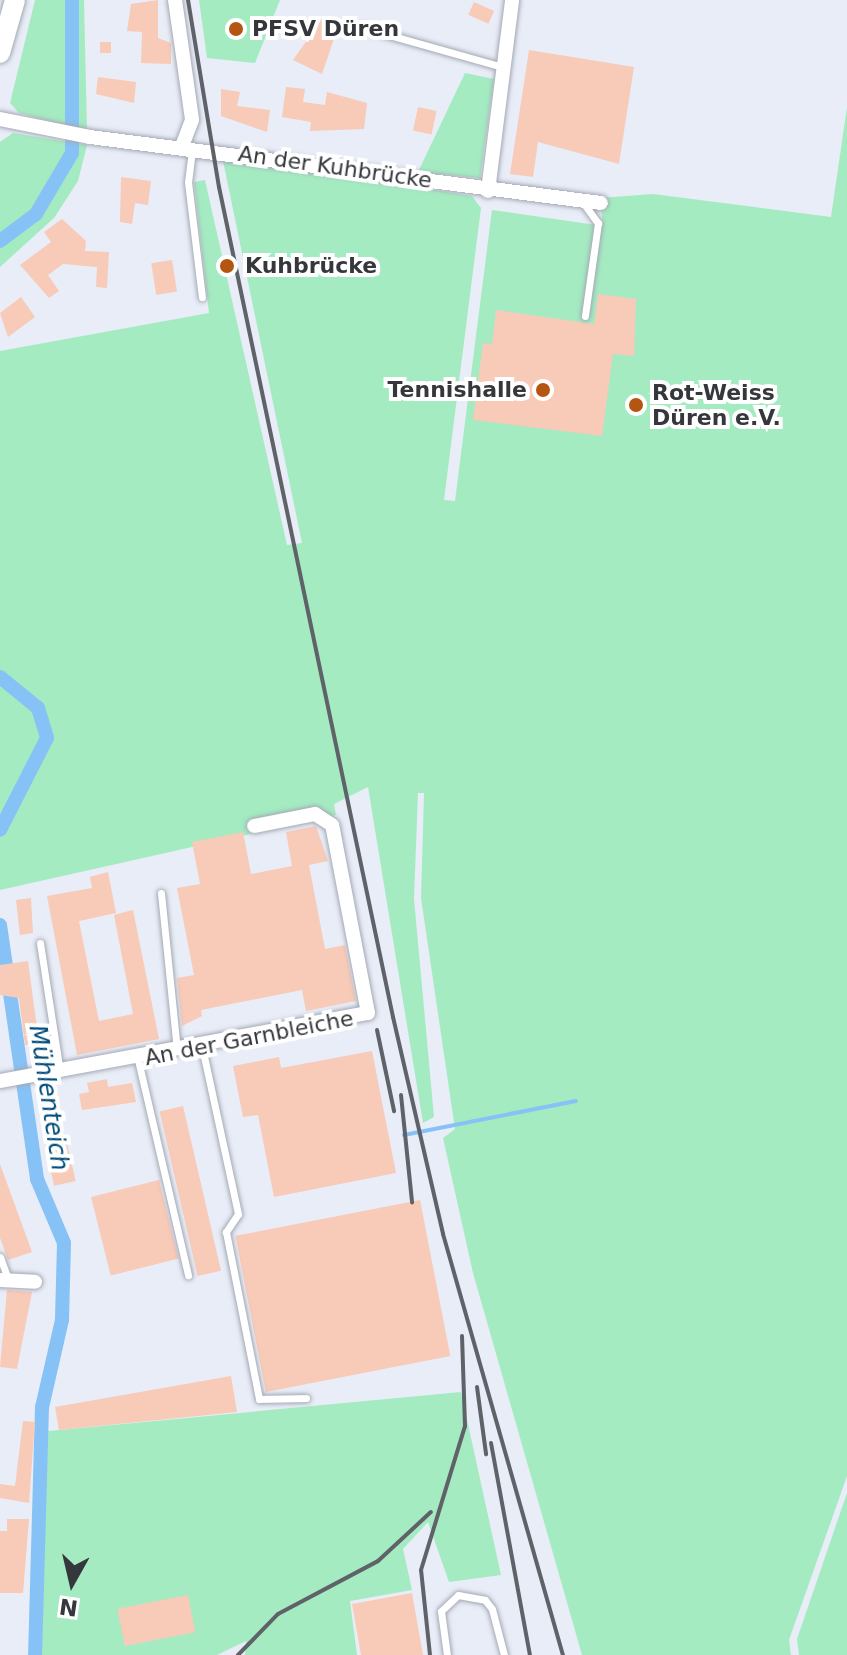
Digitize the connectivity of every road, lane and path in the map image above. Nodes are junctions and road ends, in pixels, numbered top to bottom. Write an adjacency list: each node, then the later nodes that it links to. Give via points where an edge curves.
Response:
1 (15, 0): 5 (main road)
2 (175, 0): 8 (street, via 192,120)
3 (512, 0): 6 (street)
4 (361, 27): 6 (lane)
5 (0, 53)
6 (502, 67): 9 (street)
7 (0, 119): 8 (street, An der Kuhbrücke, via 64,134)
8 (187, 146): 9 (street, An der Kuhbrücke); 12 (lane)
9 (488, 191): 10 (street, An der Kuhbrücke)
10 (584, 203): 11 (street, An der Kuhbrücke); 13 (lane, via 598,223)
11 (601, 203)
12 (202, 297)
13 (585, 316)
14 (254, 826): 17 (street, An der Garnbleiche, via 315,814 332,825 368,1013)
15 (161, 893): 18 (lane)
16 (40, 943): 20 (lane)
17 (202, 1047): 18 (street, An der Garnbleiche); 26 (lane, via 238,1214 226,1232 259,1399)
18 (178, 1052): 19 (street, An der Garnbleiche)
19 (138, 1060): 20 (street, An der Garnbleiche); 23 (lane)
20 (53, 1076): 21 (street, An der Garnbleiche)
21 (7, 1079)
22 (0, 1257): 24 (lane)
23 (188, 1275)
24 (4, 1280): 25 (street)
25 (35, 1282)
26 (306, 1398)
27 (447, 1655): 28 (lane, via 441,1611 458,1595 485,1600 492,1609)
28 (504, 1655)

